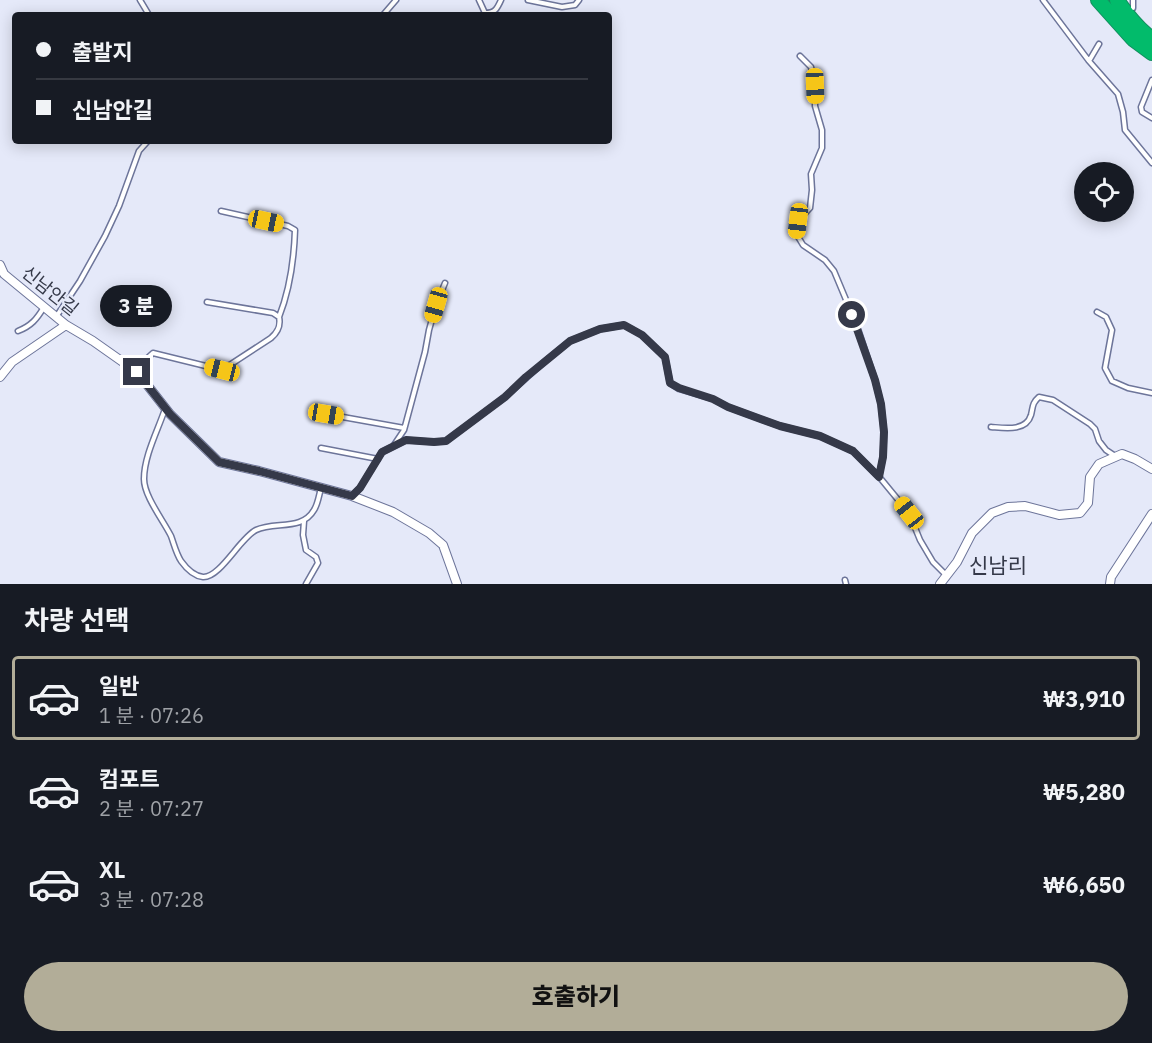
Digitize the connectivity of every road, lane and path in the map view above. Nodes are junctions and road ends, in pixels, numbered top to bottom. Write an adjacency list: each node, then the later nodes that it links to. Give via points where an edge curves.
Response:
1 (396, 0): 9 (lane)
2 (528, 0): 3 (lane, via 562,7 575,5)
3 (579, 0)
4 (1043, 0): 14 (lane)
5 (1098, 0): 12 (highway, via 1133,39)
6 (1117, 0): 10 (highway)
7 (1133, 0): 8 (lane)
8 (1132, 8)
9 (386, 12)
10 (1152, 39)
11 (1100, 44): 14 (lane)
12 (1152, 53)
13 (800, 56): 41 (lane, via 811,67 822,148 811,174 810,208 798,221 797,235 834,271 857,326 881,404 884,432)
14 (1089, 61): 18 (lane, via 1118,94 1125,130)
15 (1152, 80): 16 (lane, via 1141,107)
16 (1152, 118)
17 (145, 144): 25 (lane, via 105,236)
18 (1152, 163)
19 (221, 211): 26 (lane, via 295,230 291,272)
20 (0, 265): 23 (street, 신남안길, via 4,274)
21 (445, 283): 35 (lane, via 433,313)
22 (207, 302): 26 (lane)
23 (44, 307): 25 (street, 신남안길); 28 (lane, via 37,319)
24 (1097, 312): 31 (lane, via 1106,317 1112,330 1105,368 1112,381)
25 (56, 317): 27 (street, 신남안길)
26 (279, 317): 29 (lane, via 277,332 271,338 222,370 153,353)
27 (66, 325): 29 (street, 신남안길); 30 (street, via 12,362)
28 (18, 331)
29 (133, 369): 32 (street, 신남안길)
30 (0, 377)
31 (1152, 393)
32 (165, 408): 42 (street, 신남안길, via 219,462); 45 (lane, via 144,478 146,492 190,571 201,577 212,575 255,530)
33 (326, 414): 35 (lane)
34 (991, 427): 38 (lane, via 1021,426 1028,422 1035,400 1053,400 1090,424 1106,450)
35 (404, 428): 36 (lane)
36 (394, 446): 39 (lane); 41 (lane, via 406,440 446,441 570,341 624,325 642,335 665,357 670,383 780,426 820,436 853,451)
37 (321, 448): 39 (lane)
38 (1116, 456): 40 (street, via 1122,454); 46 (street, via 1099,464 1090,477 1088,503 1080,513 1059,515 1026,506 992,513 972,533)
39 (378, 459): 43 (lane)
40 (1152, 469)
41 (879, 477): 46 (lane, via 909,513 933,562)
42 (321, 488): 43 (street, 신남안길); 45 (lane, via 314,510)
43 (352, 496): 48 (street, 신남안길, via 393,512 429,533 443,545)
44 (1152, 514): 50 (street)
45 (304, 521): 47 (lane, via 306,550 318,563)
46 (946, 575): 49 (street)
47 (306, 584)
48 (458, 584)
49 (940, 584)
50 (1110, 584)

